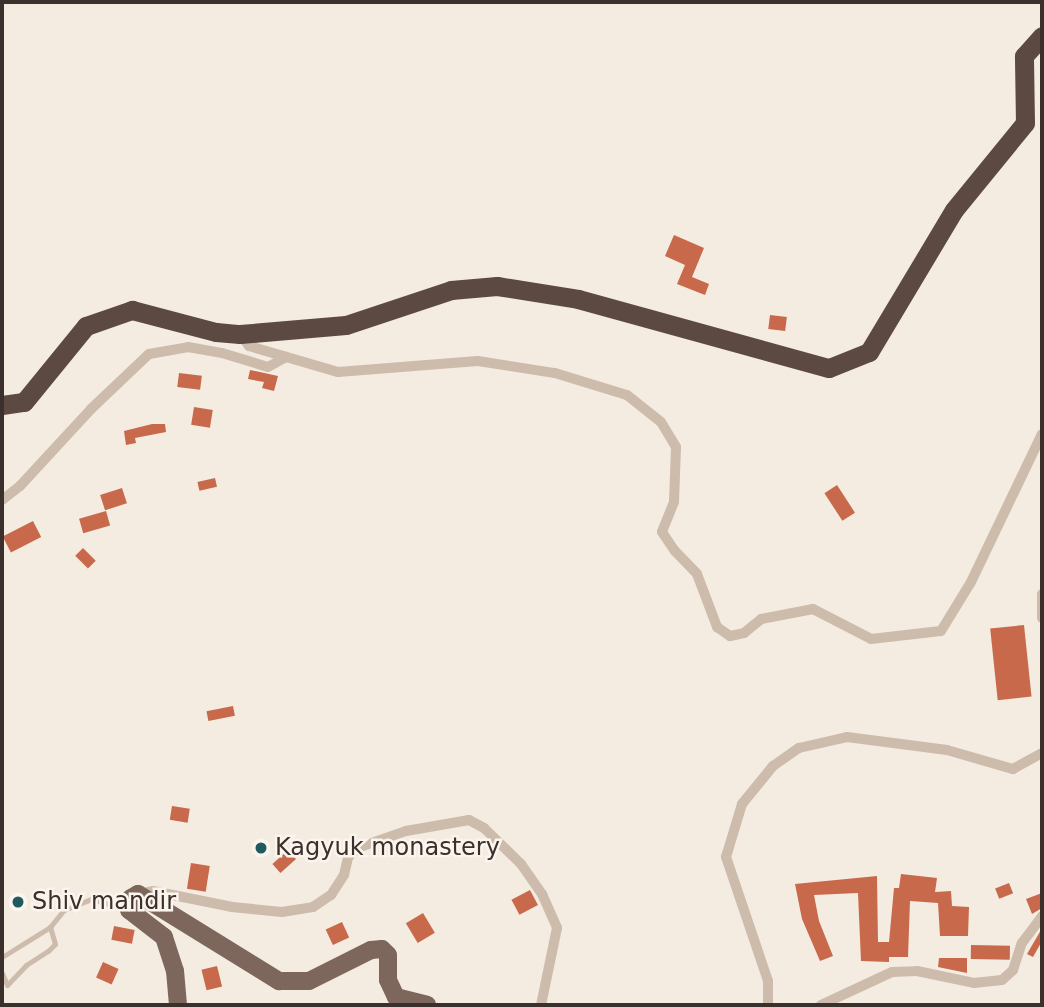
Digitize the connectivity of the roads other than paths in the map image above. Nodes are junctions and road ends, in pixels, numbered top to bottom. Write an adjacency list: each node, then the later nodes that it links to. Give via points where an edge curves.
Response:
1 (1042, 36): 2 (highway, via 1024,56 1025,123 954,210 869,352 829,368 578,299 497,286 451,290 346,325)
2 (240, 334): 3 (street, via 249,346); 4 (highway, via 132,310 86,326 24,402)
3 (286, 357): 5 (street, via 338,372 478,361 555,373 627,395 662,422 676,447 674,502 662,532 697,574 717,627 730,636 744,633 761,620 813,609 871,639 942,631 971,582); 6 (street, via 268,367 188,347 149,354)
4 (2, 405)
5 (1042, 434)
6 (2, 500)
7 (1042, 594): 8 (street)
8 (1042, 618)
9 (1042, 753): 18 (street, via 1013,769 947,750 847,737 799,748 773,766 742,804 726,857 768,981)
10 (134, 902): 12 (lane, via 91,899 65,910); 15 (main road, via 164,937); 16 (main road, via 279,981 309,981 370,950 382,949 388,955 388,980 396,997); 17 (street, via 153,891 282,912 313,907 331,895 344,875 348,857 360,847 406,831 469,820 484,828 521,864 542,894 557,928)
11 (1042, 916): 19 (street, via 1022,943 1013,970 1002,979 974,983 917,971 892,972)
12 (50, 927): 13 (lane); 14 (lane, via 55,944 50,950 26,965 7,985)
13 (2, 957)
14 (2, 972)
15 (178, 1005)
16 (426, 1005)
17 (541, 1005)
18 (768, 1005)
19 (821, 1005)

